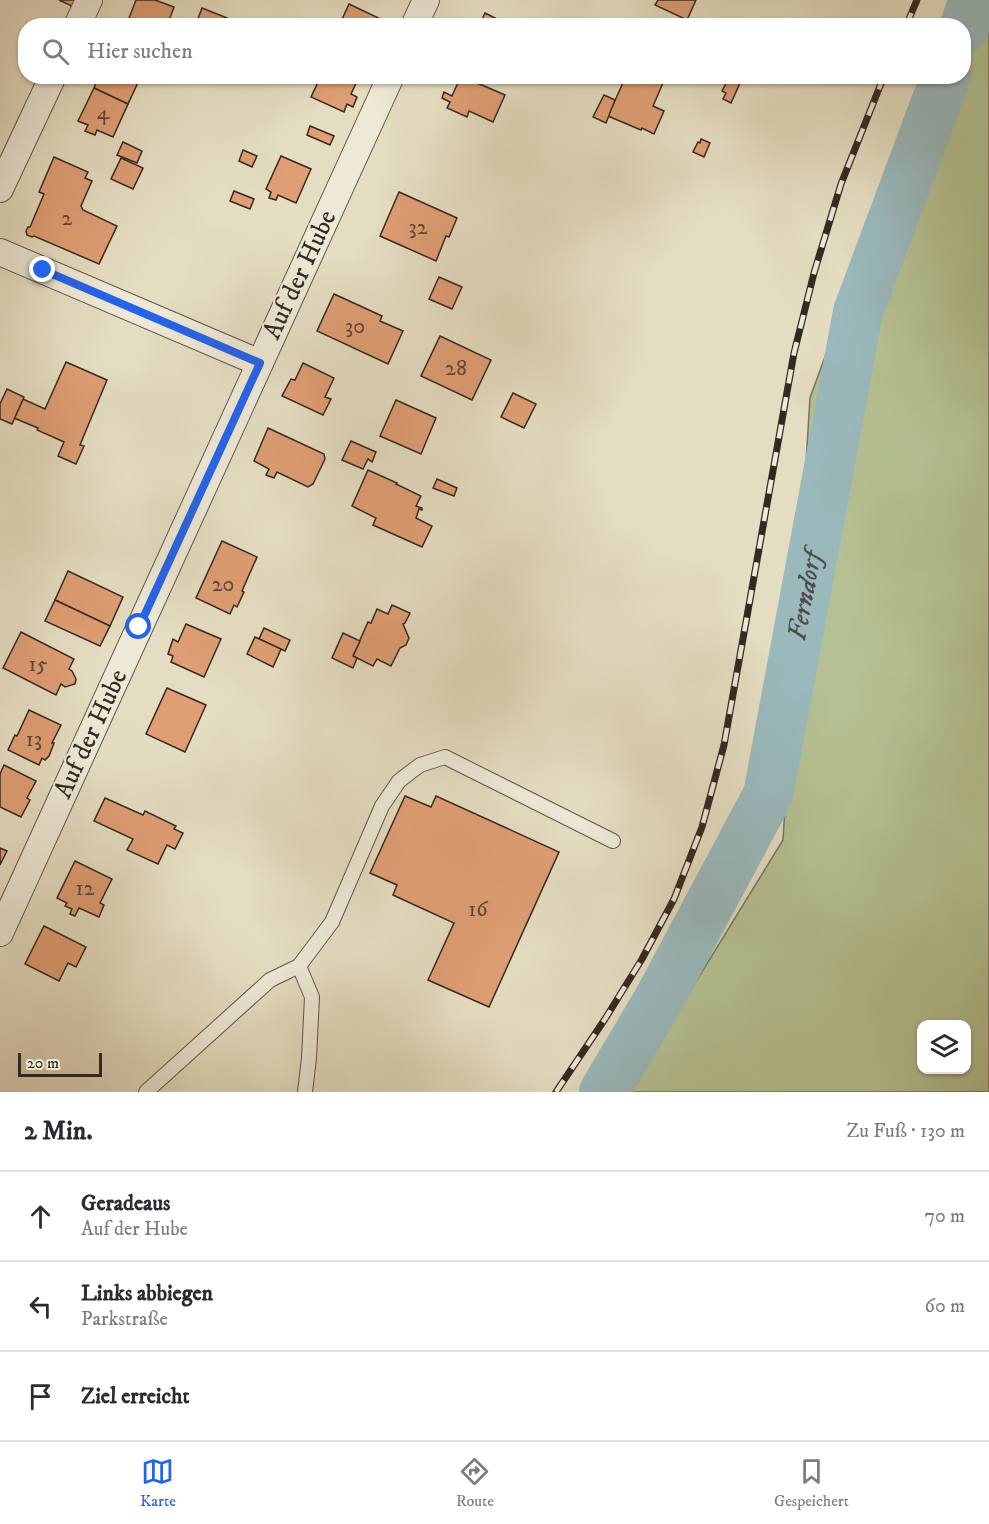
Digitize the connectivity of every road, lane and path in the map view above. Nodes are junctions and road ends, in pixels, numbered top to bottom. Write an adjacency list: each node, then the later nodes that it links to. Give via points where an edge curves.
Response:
1 (89, 0): 3 (street)
2 (426, 0): 4 (street)
3 (81, 18)
4 (418, 18)
5 (49, 84): 7 (street)
6 (387, 84): 9 (street, Auf der Hube)
7 (0, 189)
8 (0, 252): 9 (street)
9 (260, 363): 11 (street, Auf der Hube)
10 (613, 841): 12 (lane, via 445,757 420,765 399,781 382,806 332,922)
11 (0, 933)
12 (299, 966): 13 (lane, via 270,980); 14 (lane, via 312,997)
13 (146, 1092)
14 (305, 1092)

